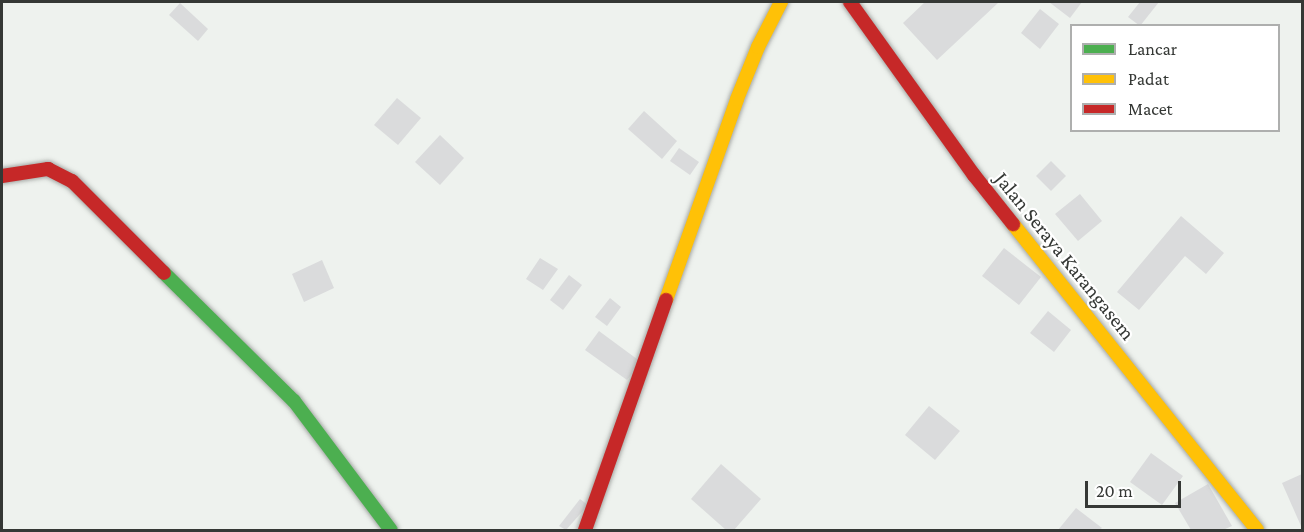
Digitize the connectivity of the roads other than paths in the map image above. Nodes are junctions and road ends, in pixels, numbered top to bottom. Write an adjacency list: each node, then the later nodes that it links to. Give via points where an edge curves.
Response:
1 (781, 2): 5 (street, via 737,99)
2 (850, 2): 6 (street, Jalan Seraya Karangasem, via 974,175)
3 (2, 176): 4 (street, via 48,169 72,181 294,401)
4 (391, 531)
5 (585, 531)
6 (1257, 531)

